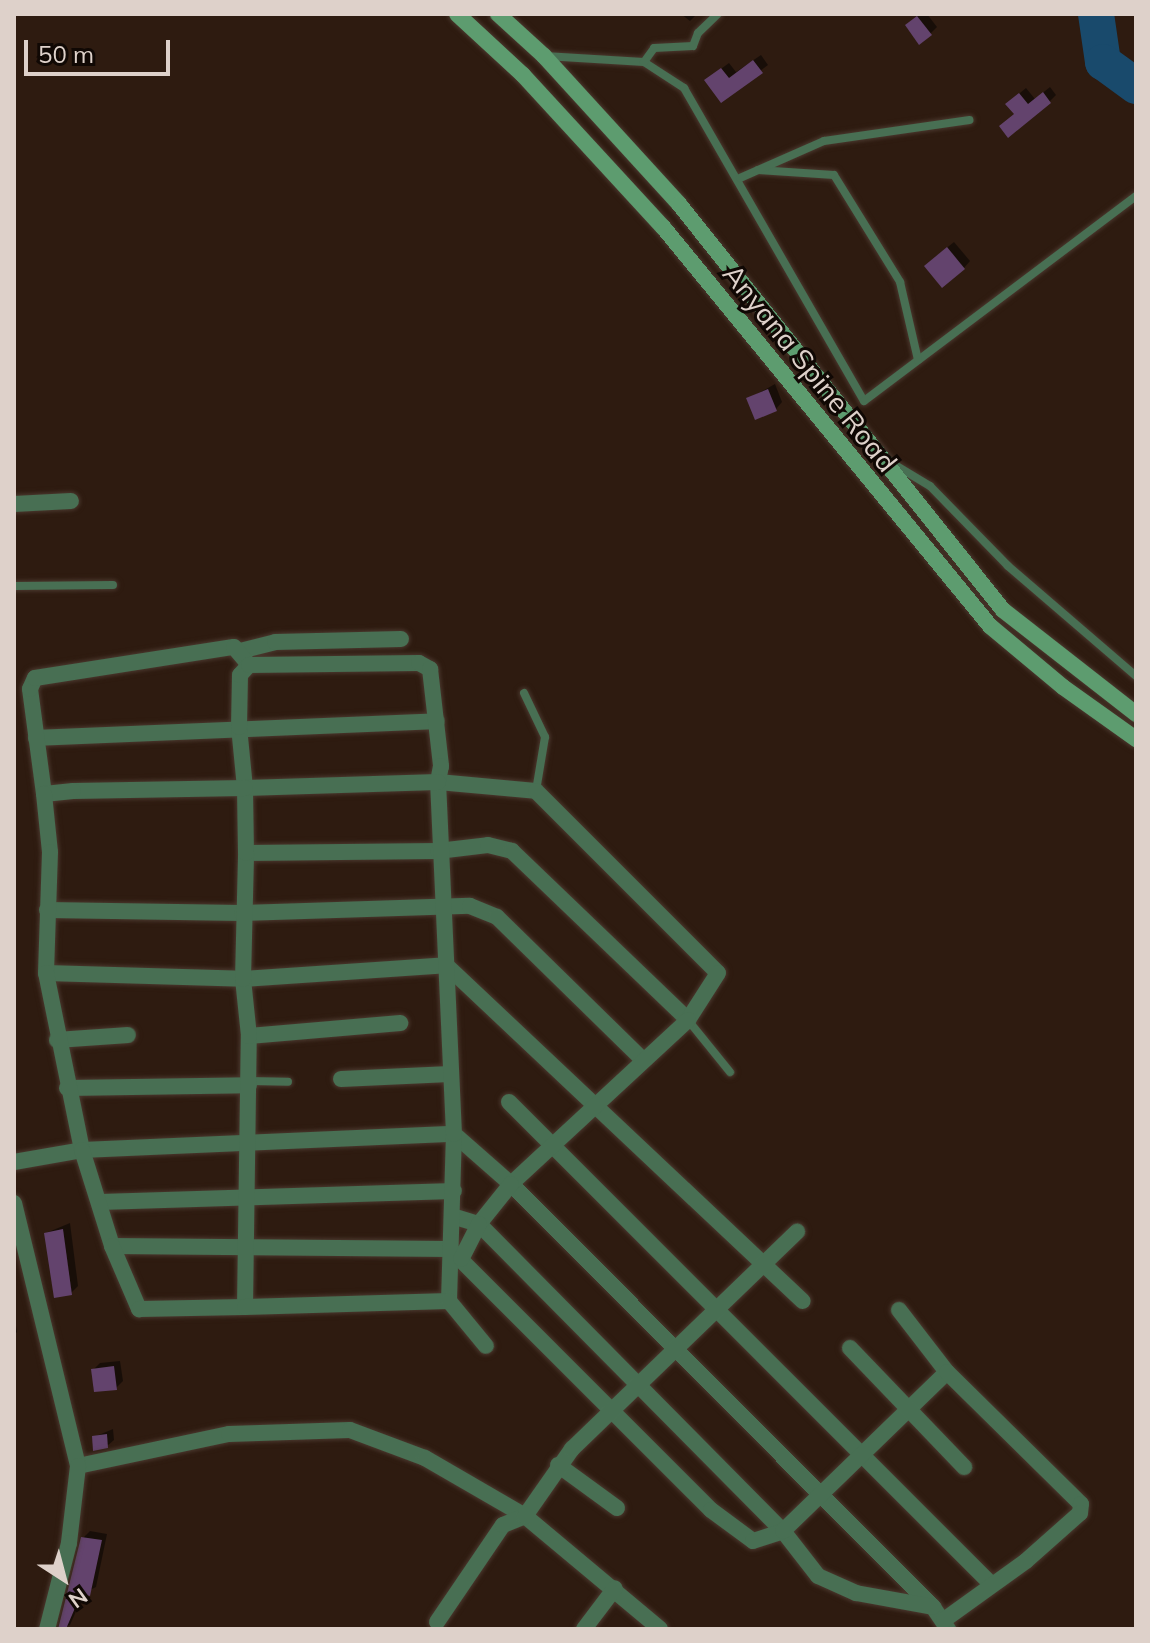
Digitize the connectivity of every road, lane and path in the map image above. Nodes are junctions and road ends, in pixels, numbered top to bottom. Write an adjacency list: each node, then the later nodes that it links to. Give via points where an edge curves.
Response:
1 (457, 14): 24 (main road, Anyana Spine Road, via 523,75 663,227 990,626)
2 (498, 14): 4 (main road, Anyana Spine Road)
3 (718, 14): 5 (lane, via 698,33 693,46 654,48)
4 (544, 56): 5 (lane); 11 (main road, Anyana Spine Road, via 679,204)
5 (644, 62): 8 (lane, via 684,88)
6 (969, 120): 7 (lane, via 824,141)
7 (758, 170): 8 (lane); 10 (lane, via 834,175 900,282)
8 (740, 178): 10 (lane, via 864,401)
9 (1136, 196): 10 (lane)
10 (918, 360)
11 (877, 456): 18 (lane, via 930,486 1008,566); 20 (main road, Anyana Spine Road, via 1003,610)
12 (71, 501): 13 (street)
13 (14, 504)
14 (113, 585): 15 (lane)
15 (14, 586)
16 (401, 639): 17 (street, via 275,642)
17 (245, 658): 21 (street, via 419,663 430,669); 22 (street); 23 (street, via 234,647 35,678 30,689)
18 (1136, 676)
19 (524, 693): 27 (lane, via 545,737)
20 (1136, 714)
21 (437, 721): 22 (street); 25 (street)
22 (239, 727): 23 (street); 26 (street)
23 (36, 738): 28 (street)
24 (1136, 739)
25 (438, 782): 26 (street); 27 (street); 29 (street)
26 (245, 788): 28 (street); 30 (street)
27 (536, 791): 37 (street, via 718,973)
28 (44, 794): 32 (street, via 50,852)
29 (438, 851): 30 (street); 31 (street); 37 (street, via 488,845 526,860)
30 (246, 853): 33 (street)
31 (443, 904): 33 (street); 34 (street); 42 (street, via 470,906 497,917)
32 (47, 910): 33 (street); 35 (street)
33 (242, 913): 36 (street)
34 (446, 965): 36 (street); 44 (street); 50 (street)
35 (46, 973): 36 (street); 41 (street)
36 (243, 979): 40 (street)
37 (688, 1020): 42 (street); 43 (lane)
38 (400, 1023): 40 (street)
39 (128, 1035): 41 (street)
40 (249, 1036): 47 (street)
41 (57, 1040): 48 (street)
42 (642, 1059): 50 (street)
43 (730, 1072)
44 (450, 1074): 45 (street); 51 (street)
45 (341, 1079)
46 (288, 1082): 47 (lane)
47 (249, 1083): 48 (street); 52 (street)
48 (67, 1088): 54 (street)
49 (509, 1102): 53 (street)
50 (594, 1106): 53 (street); 67 (street)
51 (454, 1134): 52 (street); 56 (street); 57 (street)
52 (248, 1145): 54 (street); 58 (street)
53 (552, 1148): 56 (street); 71 (street)
54 (82, 1150): 55 (street); 59 (street)
55 (14, 1162)
56 (511, 1184): 62 (street); 75 (street)
57 (454, 1191): 58 (street); 61 (street)
58 (243, 1198): 59 (street); 65 (street)
59 (100, 1202): 64 (street)
60 (14, 1203): 82 (street)
61 (452, 1216): 62 (street); 66 (street)
62 (479, 1224): 66 (street); 77 (street)
63 (797, 1232): 67 (street)
64 (112, 1246): 65 (street); 70 (street, via 139,1309)
65 (243, 1250): 66 (street); 70 (street)
66 (455, 1254): 68 (street); 79 (street)
67 (760, 1264): 69 (street); 71 (street)
68 (449, 1301): 70 (street); 73 (street)
69 (803, 1301)
70 (245, 1307)
71 (720, 1309): 75 (street); 80 (street)
72 (899, 1310): 76 (street)
73 (486, 1346)
74 (850, 1348): 78 (street)
75 (674, 1350): 77 (street); 84 (street)
76 (947, 1372): 78 (street); 88 (street, via 1081,1504 1080,1513)
77 (639, 1385): 79 (street); 87 (street)
78 (907, 1407): 80 (street); 83 (street)
79 (613, 1412): 81 (street); 87 (street, via 737,1530 753,1541)
80 (861, 1456): 84 (street); 88 (street)
81 (558, 1465): 85 (street); 86 (street)
82 (78, 1466): 86 (street, via 229,1434 350,1430 425,1458); 92 (street, via 69,1543)
83 (964, 1467)
84 (822, 1495): 87 (street); 90 (street)
85 (617, 1508)
86 (525, 1516): 89 (street); 91 (street, via 503,1525)
87 (783, 1531): 90 (street, via 831,1586)
88 (992, 1585): 90 (street)
89 (615, 1588): 93 (street); 94 (street)
90 (942, 1619)
91 (437, 1622)
92 (47, 1629)
93 (584, 1629)
94 (660, 1629)

